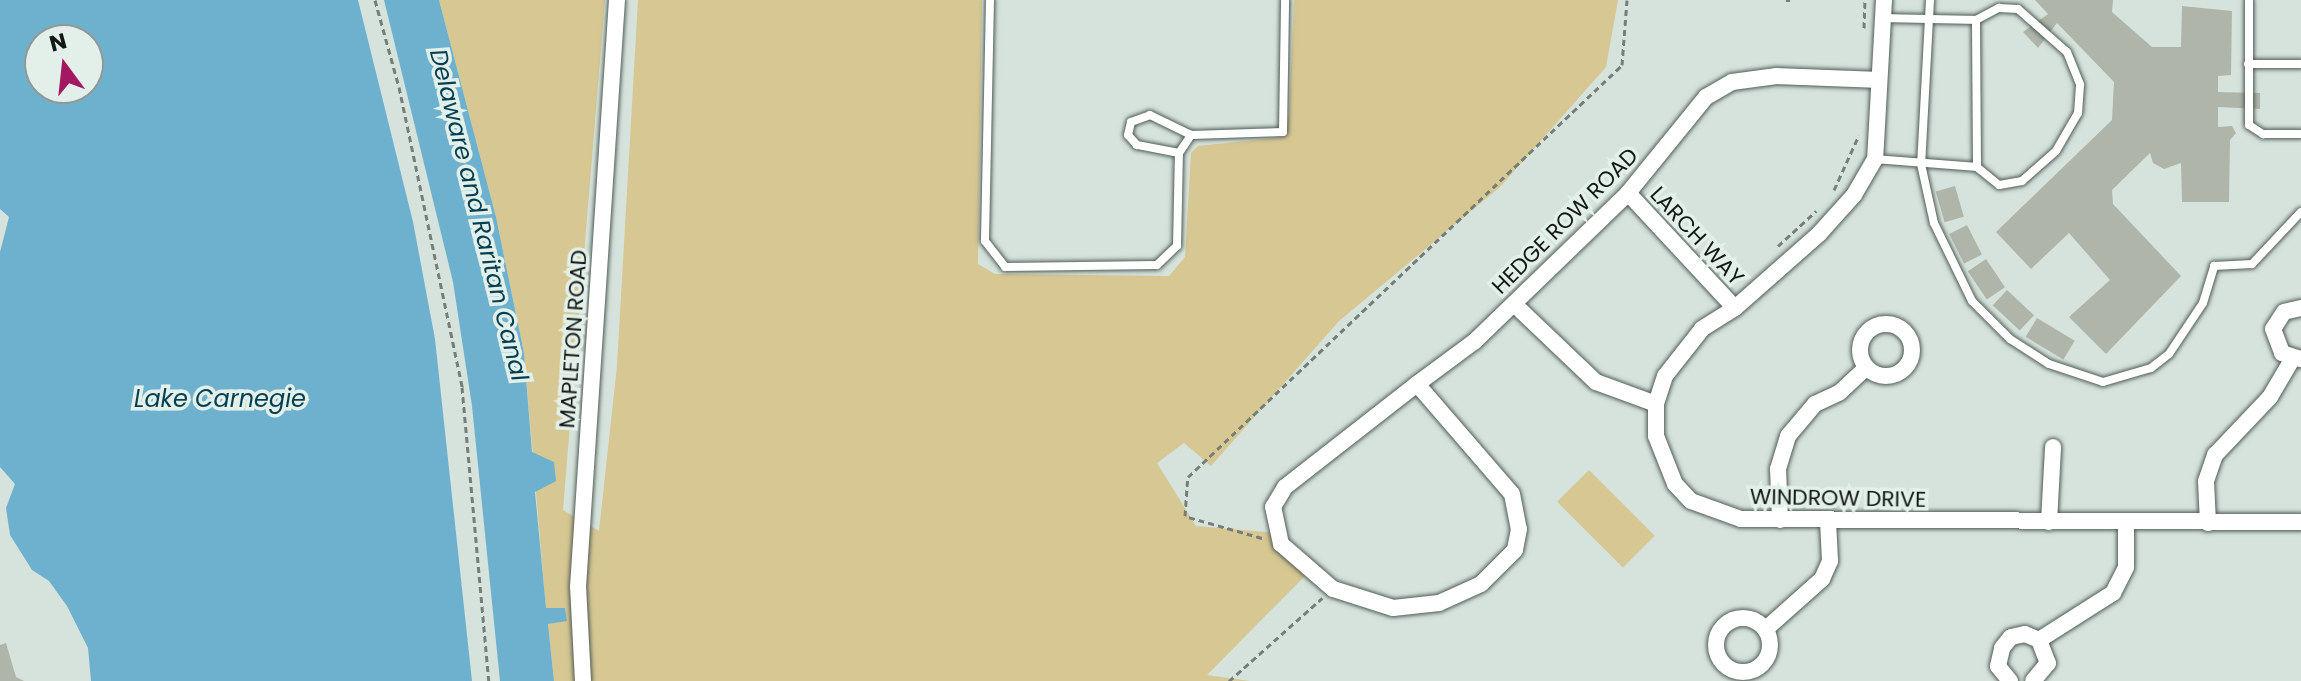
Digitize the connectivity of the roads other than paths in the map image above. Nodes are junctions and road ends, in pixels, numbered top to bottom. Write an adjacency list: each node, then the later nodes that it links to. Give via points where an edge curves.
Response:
1 (617, 0): 37 (street, MAPLETON ROAD, via 578,587)
2 (990, 0): 15 (lane, via 985,241 1005,267 1157,265 1177,246)
3 (1285, 0): 14 (lane, via 1283,132)
4 (1884, 0): 7 (street, WINDROW DRIVE)
5 (1930, 0): 8 (lane)
6 (2249, 0): 10 (lane)
7 (1883, 18): 8 (lane); 12 (street, WINDROW DRIVE)
8 (1929, 19): 9 (lane); 17 (lane)
9 (1976, 20): 18 (lane); 18 (lane, via 1999,8 2018,9 2067,52 2080,85 2078,113 2056,151 2022,181 1999,185)
10 (2248, 64): 11 (lane); 13 (lane, via 2249,125 2263,134)
11 (2301, 64)
12 (1879, 80): 16 (street, WINDROW DRIVE); 19 (street, HEDGE ROW ROAD, via 1777,76 1732,82 1706,97)
13 (2301, 134)
14 (1191, 135): 15 (lane); 15 (lane, via 1150,115 1131,122 1128,135 1137,145)
15 (1179, 153)
16 (1875, 159): 17 (lane); 22 (street, WINDROW DRIVE, via 1854,195 1819,234)
17 (1921, 164): 18 (lane); 20 (lane, via 1934,223 1972,301 2010,339 2049,364 2103,382 2131,377 2169,354 2203,303 2214,266 2252,264)
18 (1977, 167)
19 (1628, 193): 21 (street, HEDGE ROW ROAD); 22 (street, LARCH WAY)
20 (2301, 212)
21 (1514, 304): 26 (street, HEDGE ROW ROAD); 27 (street, via 1596,382)
22 (1735, 308): 27 (street, WINDROW DRIVE, via 1684,346 1665,376)
23 (2301, 308): 24 (street, via 2284,312 2273,329 2277,346)
24 (2297, 358): 34 (street, via 2270,397 2215,455 2206,481)
25 (1866, 368): 29 (street, via 1839,393 1815,404 1788,436 1778,469)
26 (1417, 384): 26 (street, HEDGE ROW ROAD, via 1512,494 1519,529 1515,550 1481,584 1439,603 1393,608 1333,589 1281,544 1273,507 1285,487)
27 (1656, 404): 29 (street, WINDROW DRIVE, via 1663,464 1691,501 1741,519)
28 (2053, 447): 31 (street)
29 (1780, 520): 30 (street, WINDROW DRIVE)
30 (1828, 520): 31 (street, WINDROW DRIVE); 35 (street, via 1830,561 1822,579)
31 (2049, 522): 33 (street, WINDROW DRIVE)
32 (2301, 522): 34 (street, WINDROW DRIVE)
33 (2126, 523): 34 (street, WINDROW DRIVE); 36 (street, via 2126,567 2113,593)
34 (2208, 523)
35 (1767, 628)
36 (2039, 640): 38 (street, via 2025,634 2011,637 2002,648 1998,666); 39 (street, via 2048,663 2040,679)
37 (583, 681)
38 (2010, 681)
39 (2033, 681)

